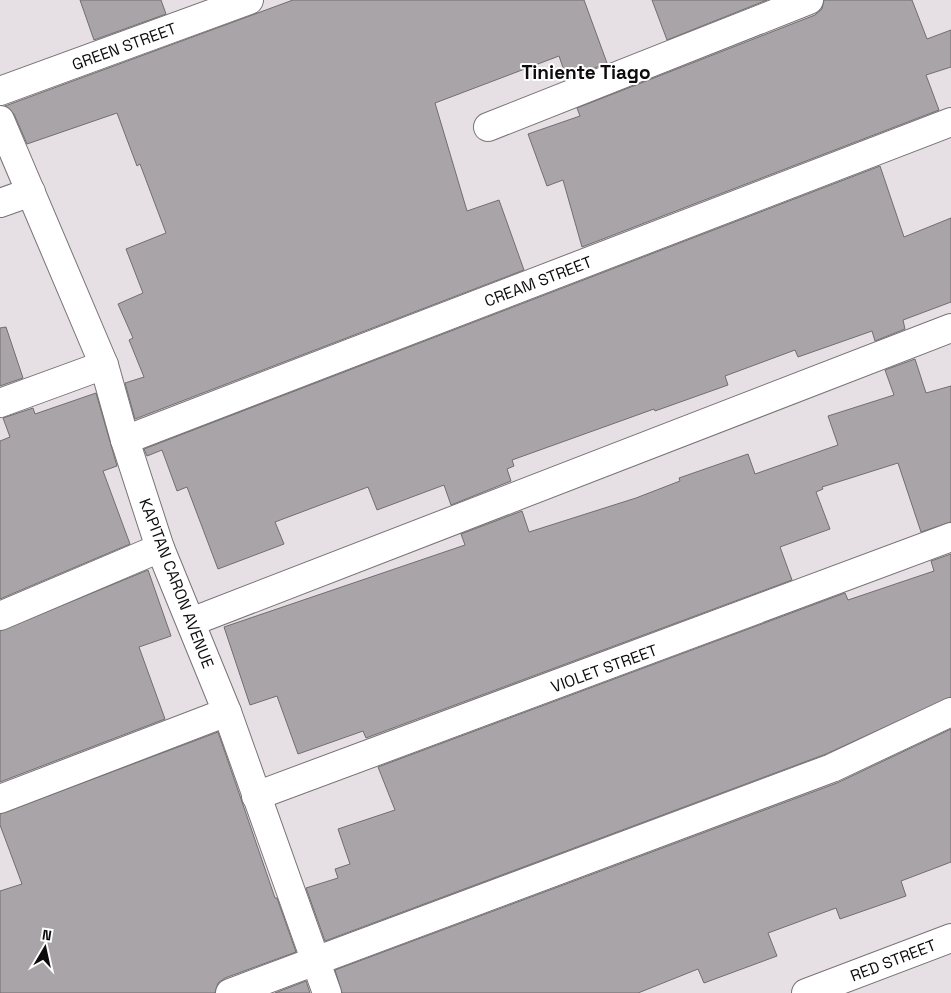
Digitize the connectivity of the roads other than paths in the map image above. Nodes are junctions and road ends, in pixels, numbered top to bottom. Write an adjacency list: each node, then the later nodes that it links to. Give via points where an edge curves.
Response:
1 (249, 0): 3 (street, GREEN STREET)
2 (809, 0): 6 (street)
3 (0, 91)
4 (0, 120): 7 (street, KAPITAN CARON AVENUE)
5 (951, 122): 12 (street, CREAM STREET)
6 (488, 127)
7 (31, 192): 8 (street); 10 (street, KAPITAN CARON AVENUE)
8 (0, 203)
9 (951, 328): 16 (street)
10 (104, 365): 11 (street); 12 (street, KAPITAN CARON AVENUE)
11 (0, 403)
12 (125, 440): 14 (street, KAPITAN CARON AVENUE)
13 (951, 537): 19 (street, VIOLET STREET)
14 (160, 548): 15 (street); 16 (street, KAPITAN CARON AVENUE)
15 (0, 616)
16 (191, 622): 17 (street, KAPITAN CARON AVENUE)
17 (227, 712): 19 (street, KAPITAN CARON AVENUE); 20 (street)
18 (951, 712): 22 (street, via 832,768)
19 (256, 796): 22 (street, KAPITAN CARON AVENUE)
20 (0, 799)
21 (951, 938): 25 (street, RED STREET)
22 (315, 960): 23 (street); 24 (street, KAPITAN CARON AVENUE)
23 (230, 993)
24 (327, 993)
25 (806, 993)

